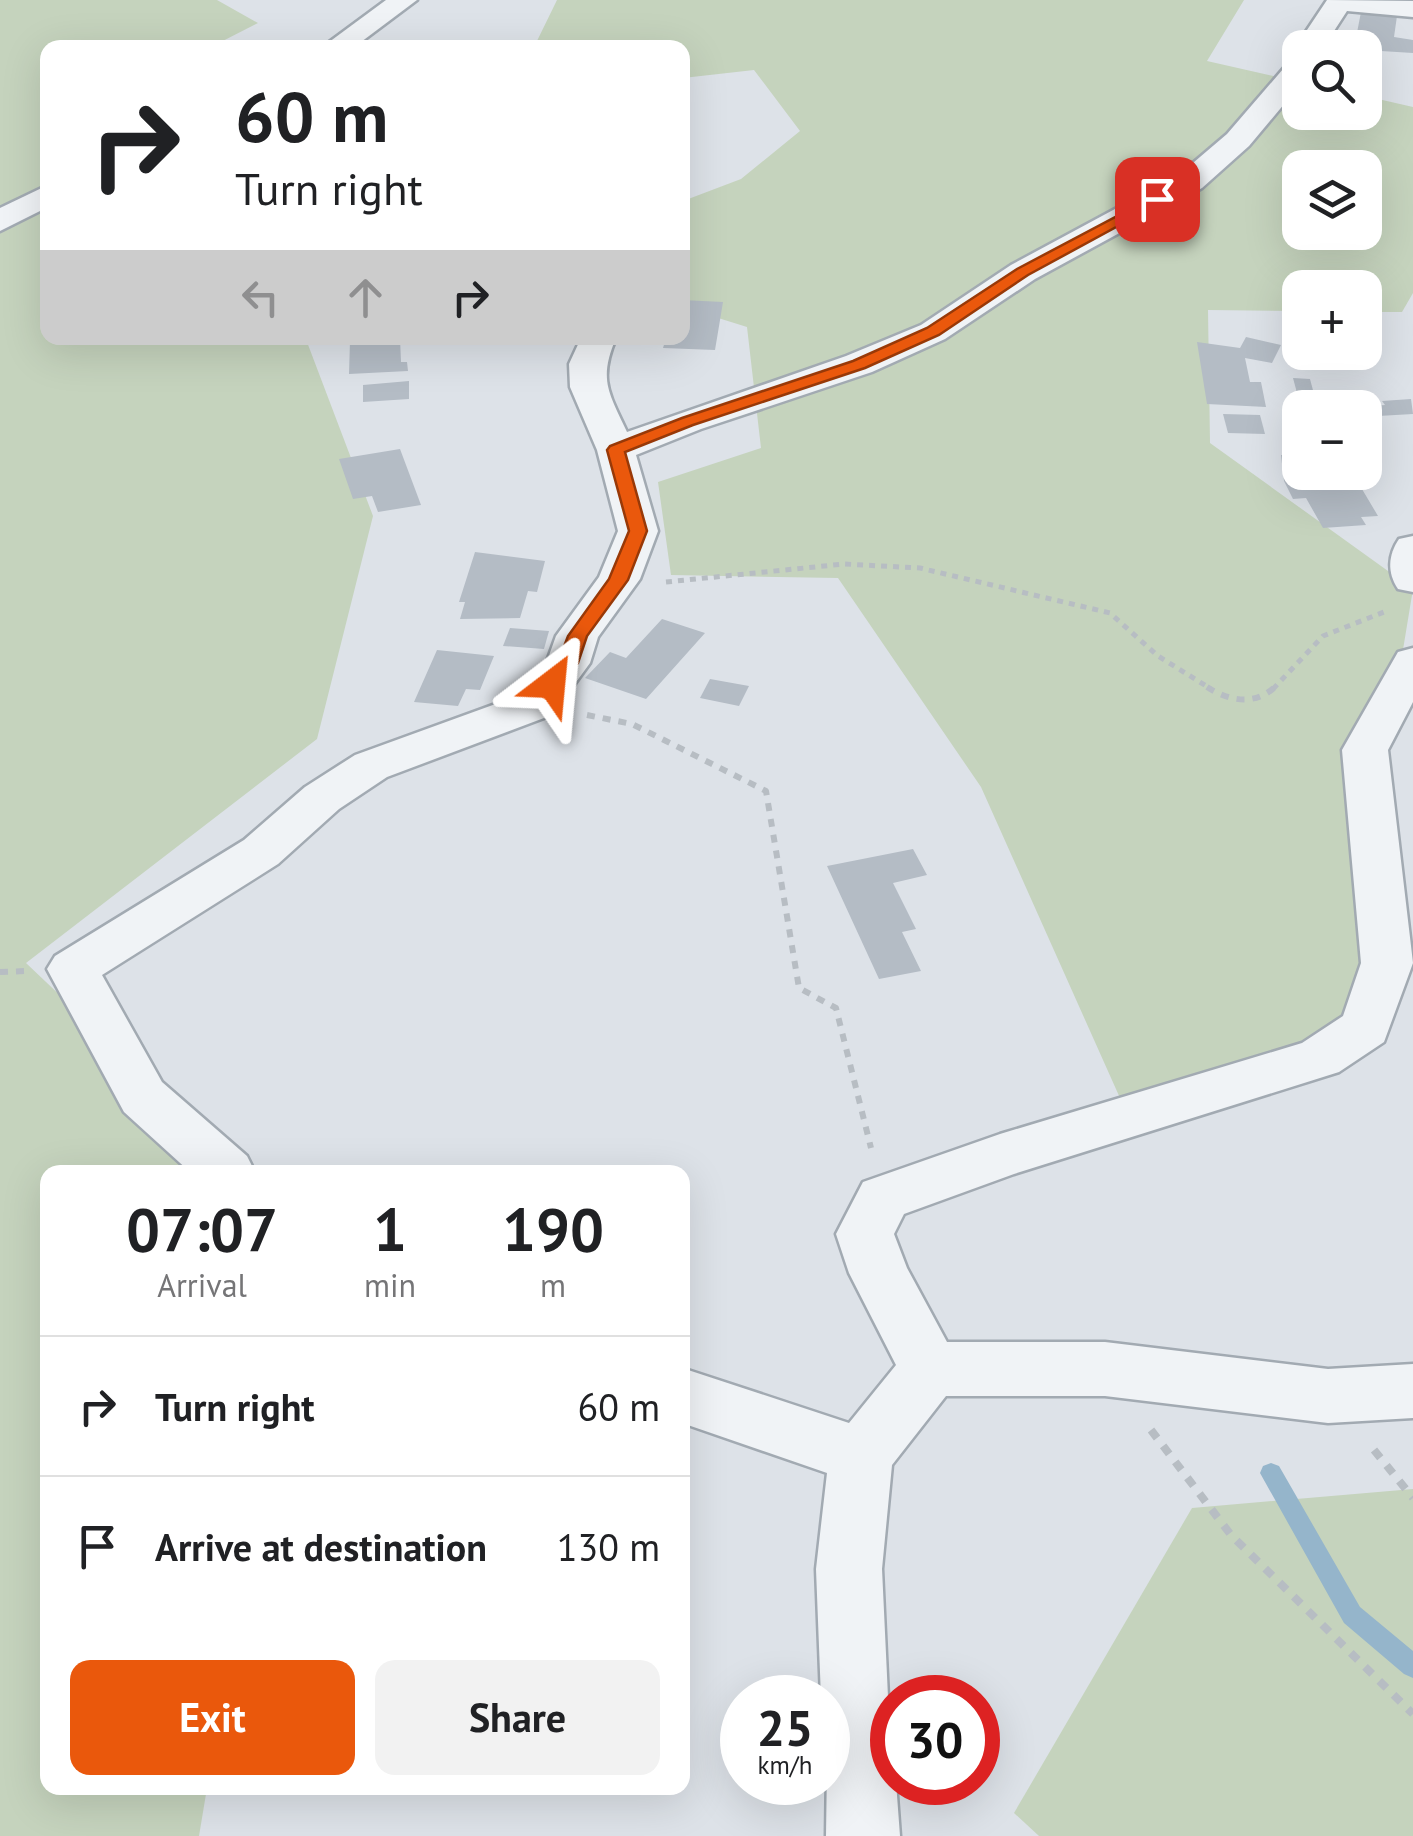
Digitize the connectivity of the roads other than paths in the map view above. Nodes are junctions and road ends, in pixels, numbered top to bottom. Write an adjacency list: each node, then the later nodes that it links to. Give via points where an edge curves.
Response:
1 (404, 0): 4 (street)
2 (1413, 8): 3 (street, via 1339,2)
3 (1321, 30)
4 (345, 40)
5 (1282, 89): 9 (street, via 1191,181 1022,272 933,332)
6 (40, 198): 7 (street)
7 (0, 220)
8 (595, 345): 9 (street, via 588,387)
9 (616, 450): 13 (street, via 638,531 618,580 536,705 370,766 261,852 73,969 144,1097)
10 (1413, 548): 11 (street)
11 (1404, 594)
12 (1413, 660): 14 (street, via 1365,750 1388,963 1365,1028 1320,1058 883,1198 865,1234)
13 (219, 1165)
14 (930, 1369): 15 (street, via 1104,1369 1328,1396); 17 (street)
15 (1413, 1391)
16 (690, 1397): 17 (street)
17 (860, 1456): 18 (street, via 850,1569)
18 (863, 1836)

